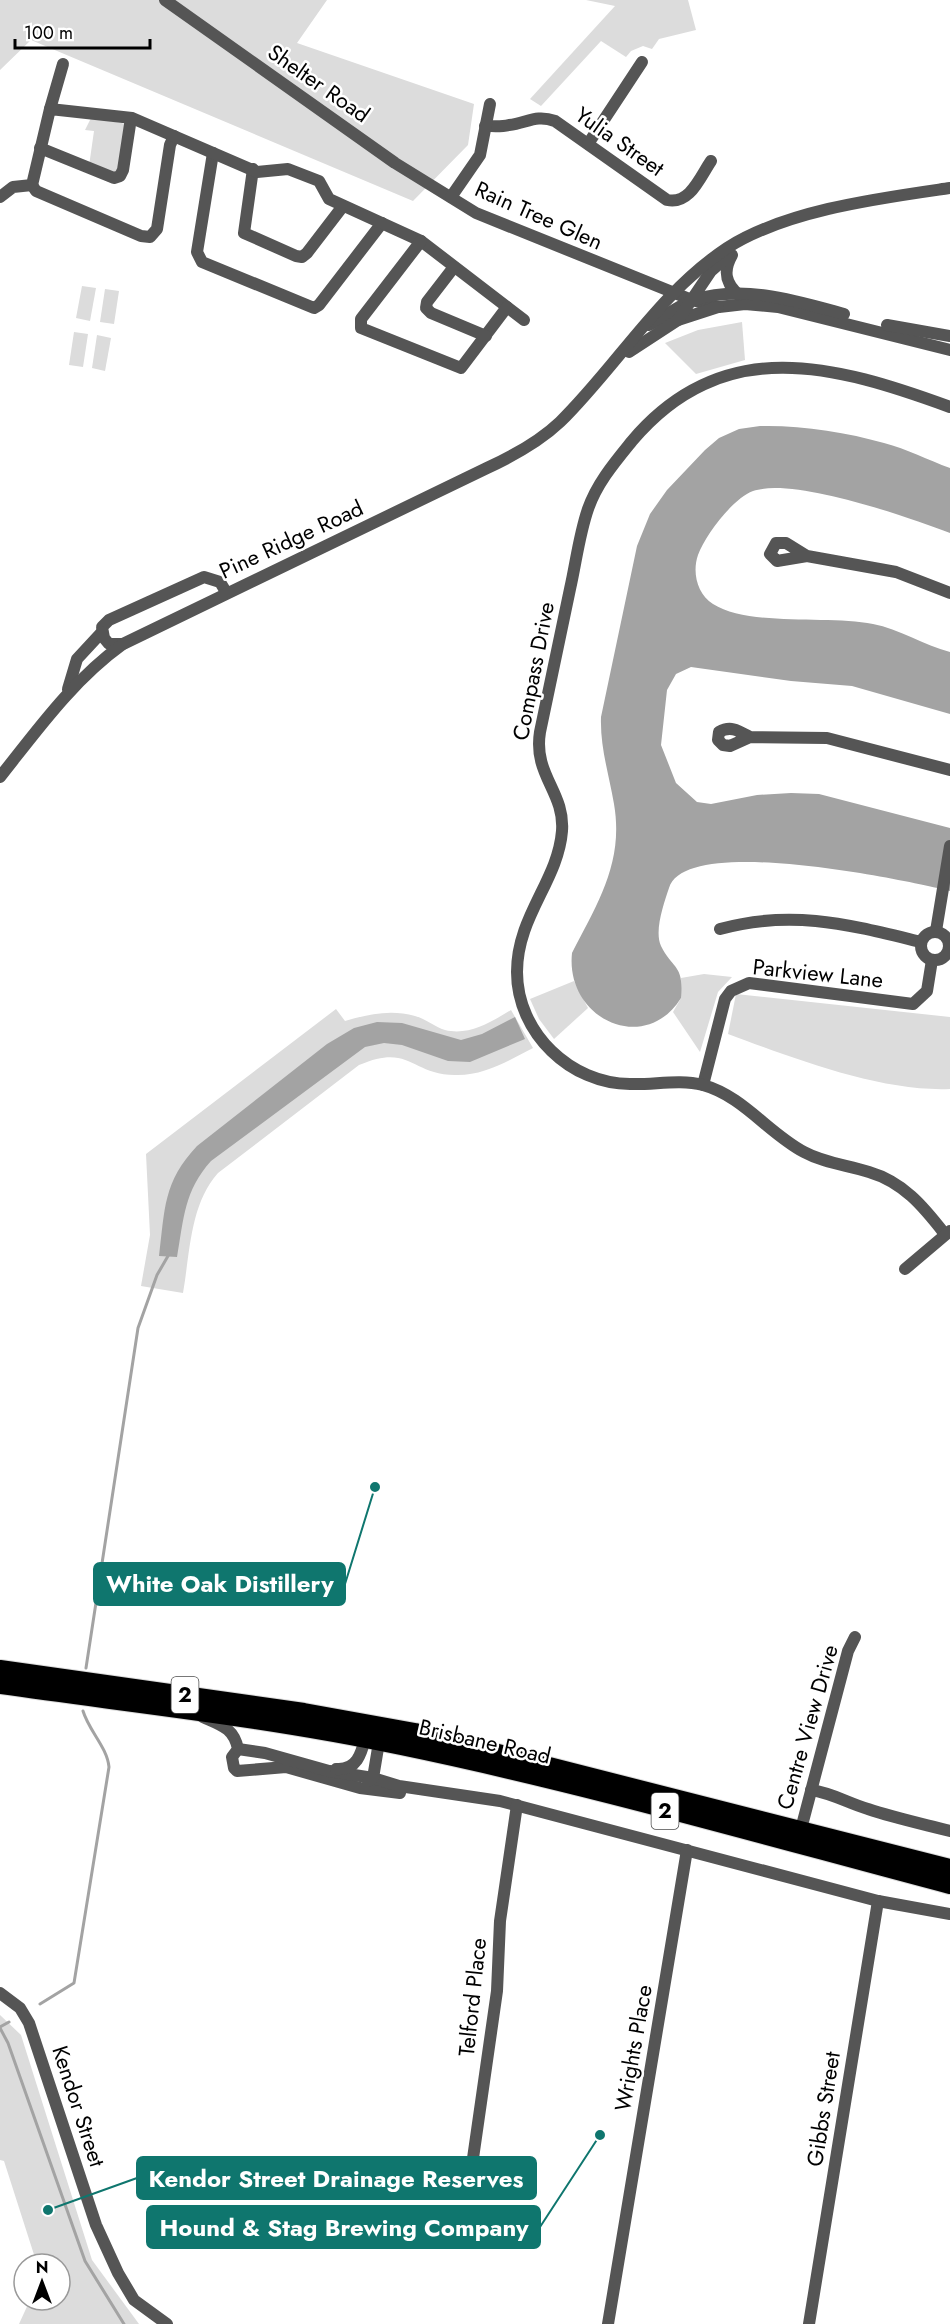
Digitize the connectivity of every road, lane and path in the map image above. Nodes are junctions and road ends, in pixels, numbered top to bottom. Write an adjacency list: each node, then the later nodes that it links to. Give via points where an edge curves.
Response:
1 (165, 0): 16 (street, Shelter Road, via 394,163)
2 (642, 62): 9 (street)
3 (63, 64): 5 (street)
4 (490, 104): 7 (street, Rain Tree Glen)
5 (50, 109): 6 (street); 10 (street)
6 (131, 118): 8 (street); 10 (street, via 123,170 114,178)
7 (485, 126): 9 (street, Yulia Street, via 544,117); 16 (street, Rain Tree Glen, via 480,155)
8 (174, 136): 11 (street); 14 (street, via 157,229 150,237 36,191)
9 (588, 144): 12 (street, Yulia Street, via 667,200 676,202 686,198)
10 (40, 148): 14 (street)
11 (213, 153): 13 (street); 19 (street, via 197,252 202,262 314,308)
12 (711, 161)
13 (252, 170): 18 (street, via 288,169 309,177 319,181 329,198); 18 (street, via 243,233 296,256 307,253)
14 (32, 185): 17 (street, via 13,187)
15 (950, 188): 20 (street, Pine Ridge Road, via 804,215)
16 (451, 197): 24 (street, Rain Tree Glen, via 487,218)
17 (0, 198)
18 (343, 206): 19 (street)
19 (382, 223): 21 (street)
20 (750, 237): 22 (street, Pine Ridge Road); 24 (street, Pine Ridge Road, via 717,255)
21 (421, 241): 23 (street); 32 (street, via 361,319 362,328 457,369 464,366)
22 (734, 252): 25 (street, via 725,275); 26 (street, Pine Ridge Road, via 711,271)
23 (454, 267): 27 (street); 32 (street, via 426,308)
24 (675, 292): 26 (street, Rain Tree Glen); 31 (street, Pine Ridge Road)
25 (739, 295): 26 (street); 33 (street, via 779,297 888,326)
26 (692, 300): 28 (street, Rain Tree Glen); 30 (street, Pine Ridge Road); 31 (street)
27 (507, 307): 29 (street); 32 (street)
28 (719, 307): 30 (street); 34 (street, via 767,304)
29 (524, 320)
30 (678, 320): 35 (street, Pine Ridge Road)
31 (645, 327): 35 (street, Pine Ridge Road)
32 (486, 336)
33 (950, 336)
34 (950, 350)
35 (618, 359): 38 (street, Pine Ridge Road, via 559,422 521,451)
36 (950, 407): 52 (street, Compass Drive, via 892,386 807,370 754,368 726,374 668,404 646,424 611,466 588,509 538,749 540,765 560,809 562,829 559,849 526,920 519,946 521,1001 542,1041 568,1066 589,1077 631,1084)
37 (807, 556): 39 (street, via 896,572)
38 (226, 592): 40 (street, via 220,582 204,577 109,620); 41 (street, Pine Ridge Road)
39 (950, 593)
40 (102, 633): 41 (street, via 110,644); 42 (street, via 77,659)
41 (123, 644): 42 (street, Pine Ridge Road)
42 (68, 691): 45 (street, Pine Ridge Road)
43 (750, 737): 44 (street, via 827,738)
44 (950, 770)
45 (0, 777)
46 (950, 846): 48 (street)
47 (720, 930): 49 (street, via 751,920 837,922)
48 (936, 931): 49 (street); 50 (street, via 946,936)
49 (921, 942): 51 (street, via 922,953)
50 (949, 949): 51 (street, via 942,958)
51 (932, 960): 52 (street, Parkview Lane, via 927,991 913,1004 749,983 738,986 725,999)
52 (703, 1085): 53 (street, Compass Drive, via 741,1104 804,1152 890,1180 909,1192)
53 (947, 1232): 54 (street)
54 (905, 1269)
55 (855, 1637): 65 (street, Centre View Drive)
56 (0, 1669): 59 (highway, Brisbane Road / 2)
57 (0, 1685): 58 (highway, Brisbane Road / 2)
58 (191, 1712): 59 (highway, Brisbane Road / 2); 60 (street, via 226,1727 235,1736)
59 (373, 1733): 61 (street, via 352,1767 342,1770); 62 (street); 67 (highway, Brisbane Road / 2, via 487,1748); 71 (highway, Brisbane Road / 2)
60 (238, 1749): 61 (street); 63 (street, via 232,1757 237,1771 280,1766)
61 (314, 1766): 62 (street)
62 (373, 1778): 63 (street); 64 (street)
63 (353, 1786): 64 (street, via 406,1793)
64 (422, 1790): 66 (street, via 474,1795)
65 (811, 1790): 67 (street, Centre View Drive); 68 (street)
66 (517, 1805): 69 (street); 75 (street, Telford Place, via 500,1921 497,1991)
67 (801, 1829): 70 (highway, Brisbane Road / 2)
68 (950, 1831)
69 (687, 1850): 72 (street); 77 (street, Wrights Place)
70 (950, 1868)
71 (950, 1885)
72 (878, 1901): 73 (street); 78 (street, Gibbs Street)
73 (950, 1914)
74 (0, 1993): 76 (street, Kendor Street, via 20,2008 29,2023 96,2225 118,2273 134,2300)
75 (468, 2193)
76 (167, 2324)
77 (608, 2324)
78 (809, 2324)

